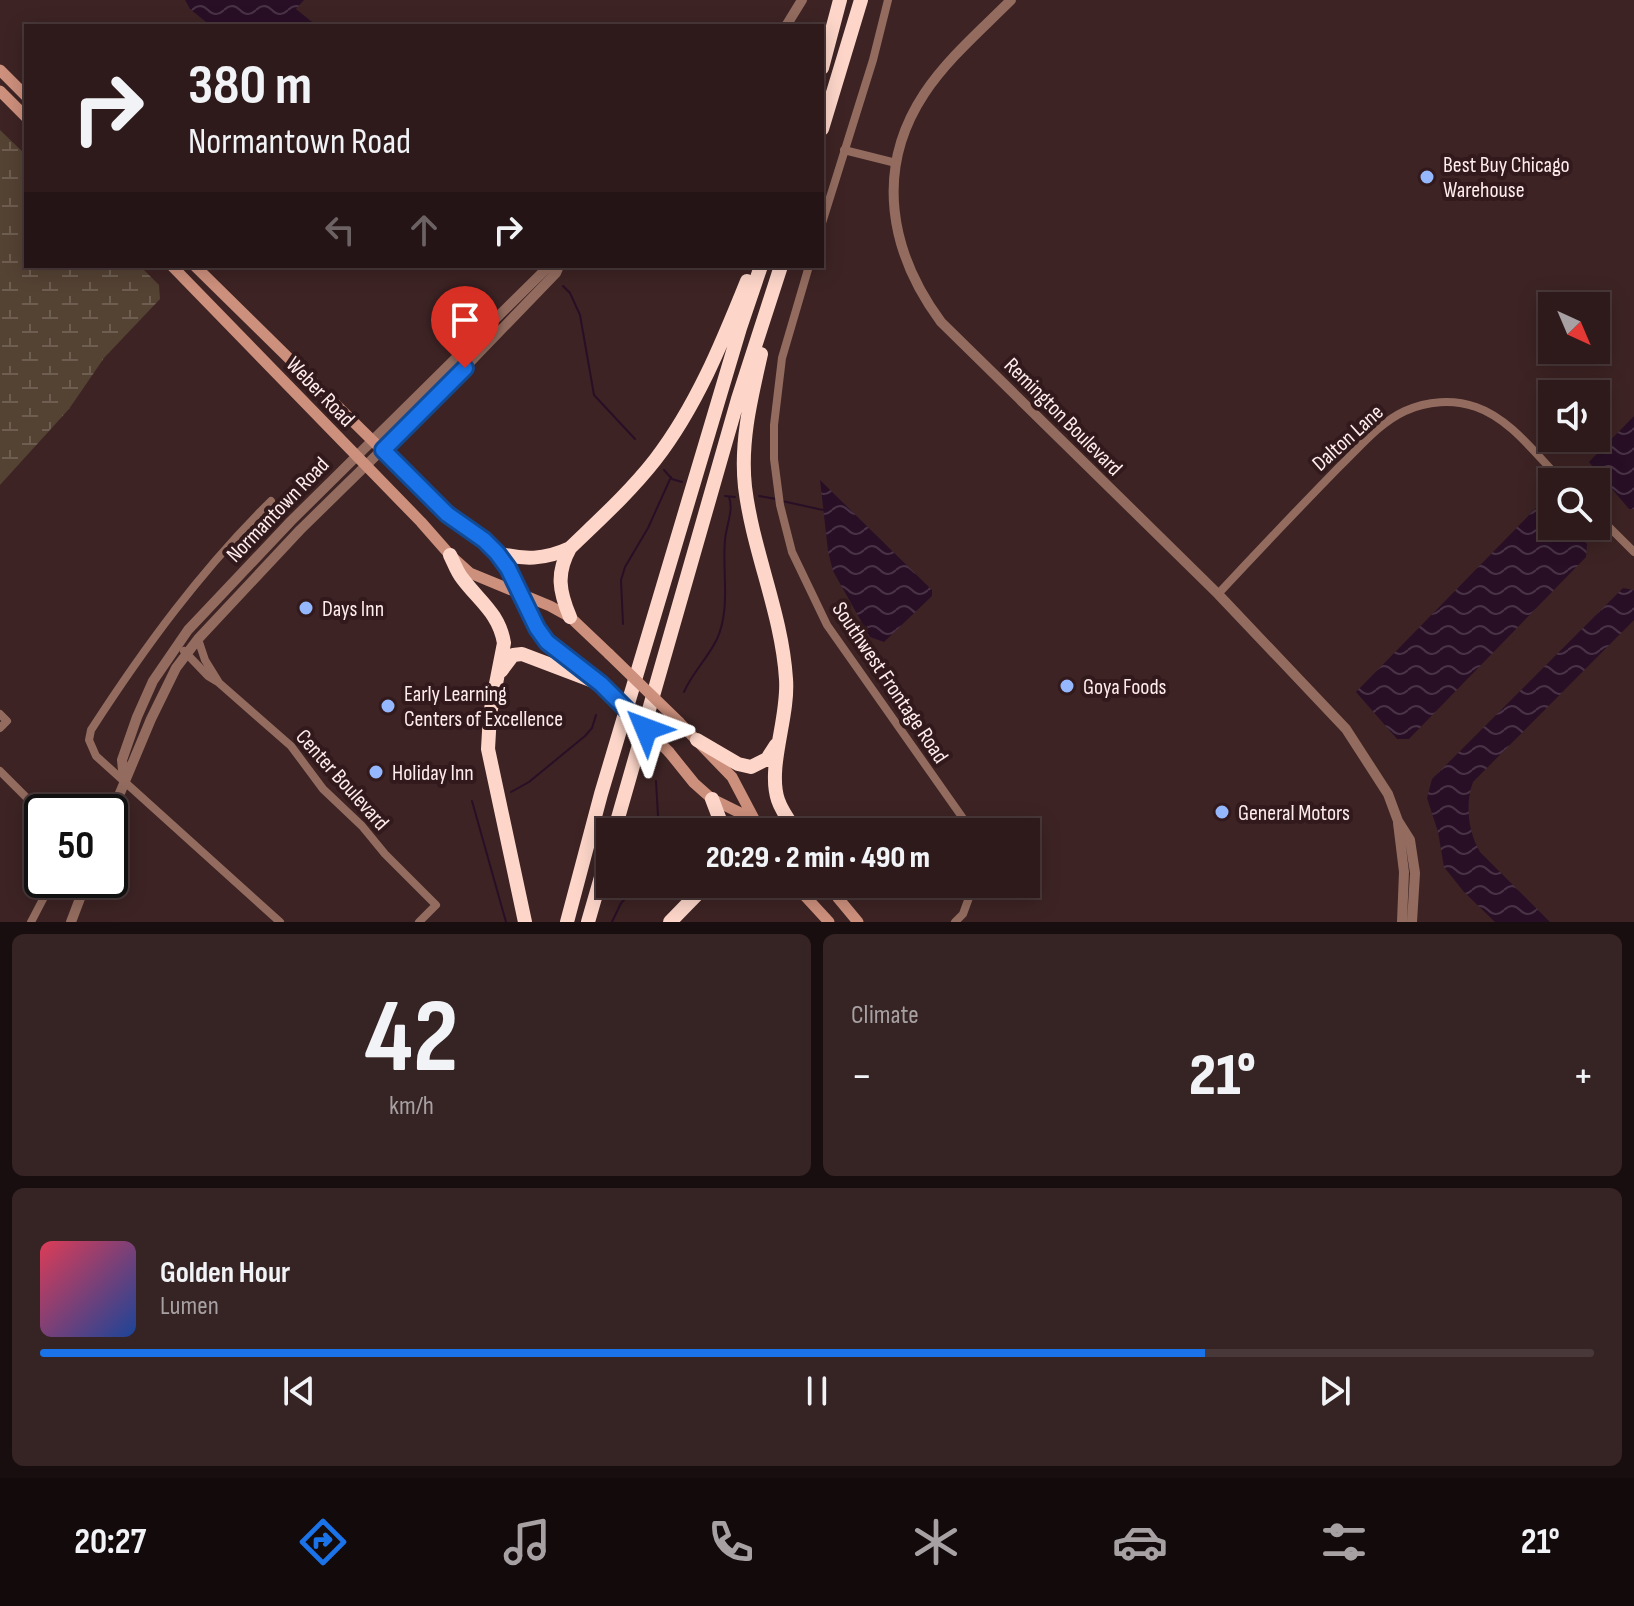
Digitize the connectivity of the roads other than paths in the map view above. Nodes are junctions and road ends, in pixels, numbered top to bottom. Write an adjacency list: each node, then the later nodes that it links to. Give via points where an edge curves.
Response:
1 (802, 0): 6 (street)
2 (840, 0): 7 (highway)
3 (861, 0): 12 (highway)
4 (888, 0): 13 (street)
5 (1011, 0): 14 (street, Remington Boulevard, via 924,94)
6 (787, 24)
7 (824, 60)
8 (0, 70): 10 (main road)
9 (0, 91): 11 (main road)
10 (24, 94)
11 (24, 115)
12 (824, 122)
13 (844, 150): 14 (street); 15 (street)
14 (896, 163): 37 (street, Remington Boulevard, via 897,235 921,296 941,322)
15 (824, 216)
16 (174, 268): 27 (main road, Weber Road)
17 (197, 268): 25 (main road, Weber Road)
18 (547, 268): 25 (street, Normantown Road)
19 (558, 268): 26 (street, Normantown Road)
20 (752, 268): 32 (highway, via 722,343 655,461)
21 (760, 268): 73 (highway)
22 (781, 268): 47 (highway, via 746,424 744,457 754,537 783,651)
23 (781, 268): 54 (highway)
24 (808, 268): 59 (street, Southwest Frontage Road, via 782,358 774,425 780,505 792,552 827,625)
25 (373, 440): 26 (main road, Weber Road); 27 (street, Normantown Road)
26 (383, 450): 28 (street, Normantown Road); 34 (main road, Weber Road, via 447,514)
27 (356, 457): 28 (main road, Weber Road); 40 (street, Normantown Road)
28 (365, 466): 35 (main road, Weber Road); 39 (street, Normantown Road)
29 (1548, 468): 37 (street, Dalton Lane, via 1495,417 1477,407 1428,403 1405,411 1384,424)
30 (271, 501): 50 (street, via 168,617 91,730 91,749)
31 (1610, 528): 33 (street)
32 (570, 548): 34 (highway, via 537,559); 38 (highway, via 559,574)
33 (1634, 552)
34 (497, 553): 36 (main road, Weber Road)
35 (450, 555): 36 (main road, Weber Road, via 470,573); 42 (highway, via 461,578 499,622 504,643)
36 (521, 594): 38 (main road, Weber Road); 44 (main road, Weber Road, via 547,642)
37 (1218, 594): 60 (street, Remington Boulevard, via 1346,729 1388,794)
38 (570, 617): 48 (main road, Weber Road, bridge)
39 (198, 639): 41 (street, Normantown Road); 43 (street, Center Boulevard)
40 (177, 644): 41 (street, Center Boulevard); 50 (street, Normantown Road, via 137,717 122,760)
41 (187, 654): 43 (street, Center Boulevard); 50 (street, Normantown Road)
42 (497, 679): 44 (highway, via 513,655 522,654); 72 (highway, via 488,749)
43 (218, 682): 71 (street, Center Boulevard, via 291,746 323,789 436,905)
44 (601, 684): 53 (main road, Weber Road, bridge)
45 (0, 714): 46 (street, via 7,721)
46 (0, 728)
47 (783, 729): 48 (highway, via 767,759 751,767); 58 (highway, via 775,784)
48 (697, 740): 57 (main road, Weber Road, via 732,777)
49 (0, 771): 52 (street)
50 (124, 780): 51 (street, Normantown Road); 70 (street)
51 (119, 794)
52 (24, 795)
53 (712, 799): 55 (highway); 56 (main road, Weber Road)
54 (618, 818)
55 (719, 818)
56 (744, 818)
57 (754, 818)
58 (788, 818)
59 (963, 818)
60 (1398, 821): 79 (street, Remington Boulevard); 80 (street, Remington Boulevard, via 1410,840 1415,873)
61 (596, 894): 74 (highway)
62 (44, 898): 68 (street)
63 (80, 898): 69 (street)
64 (693, 898): 75 (highway)
65 (807, 898): 76 (main road)
66 (838, 898): 77 (main road)
67 (969, 898): 78 (street)
68 (31, 922)
69 (71, 922)
70 (280, 922)
71 (419, 922)
72 (525, 922)
73 (567, 922)
74 (588, 922)
75 (670, 922)
76 (829, 922)
77 (858, 922)
78 (955, 922)
79 (1402, 922)
80 (1412, 922)

